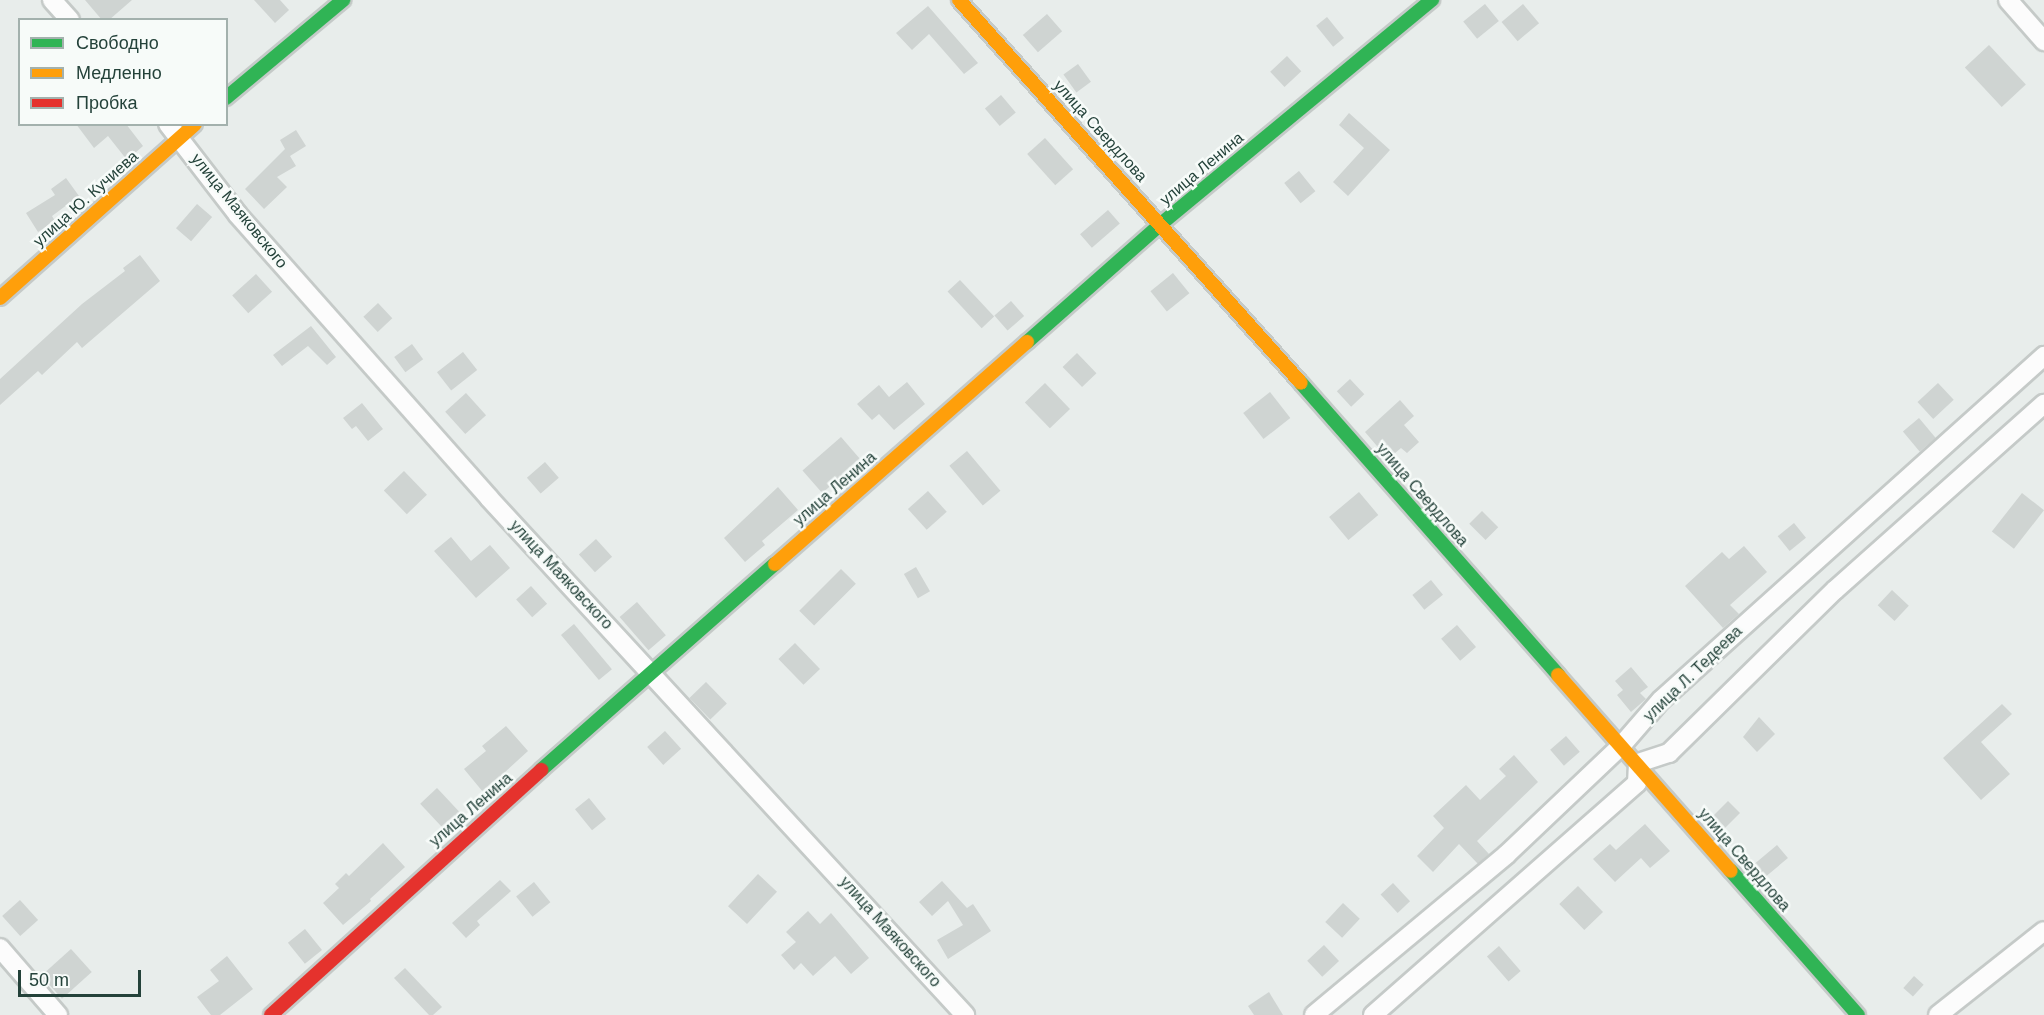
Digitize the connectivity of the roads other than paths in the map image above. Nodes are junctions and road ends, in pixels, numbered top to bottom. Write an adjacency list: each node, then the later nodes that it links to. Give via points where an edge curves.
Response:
1 (52, 0): 6 (street)
2 (344, 0): 8 (street)
3 (959, 0): 11 (street, улица Свердлова)
4 (1432, 0): 11 (street, улица Ленина)
5 (2008, 0): 7 (street)
6 (68, 18)
7 (2044, 41)
8 (228, 96)
9 (189, 126): 10 (street, улица Ю. Кучиева)
10 (174, 131): 12 (street, улица Ю. Кучиева); 15 (street, улица Маяковского, via 238,215 489,498)
11 (1161, 224): 15 (street, улица Ленина); 16 (street, улица Свердлова)
12 (0, 298)
13 (2044, 356): 16 (street, улица Л. Тедеева, via 1661,700)
14 (2044, 404): 17 (street, via 1835,590 1669,753)
15 (652, 672): 21 (street, улица Ленина); 22 (street, улица Маяковского)
16 (1621, 746): 17 (street, улица Свердлова); 23 (street, улица Л. Тедеева, via 1506,855)
17 (1638, 763): 24 (street, via 1637,783); 25 (street, улица Свердлова)
18 (2044, 931): 26 (street)
19 (0, 948): 20 (street)
20 (58, 1015)
21 (271, 1015)
22 (966, 1015)
23 (1314, 1015)
24 (1373, 1015)
25 (1858, 1015)
26 (1938, 1015)

